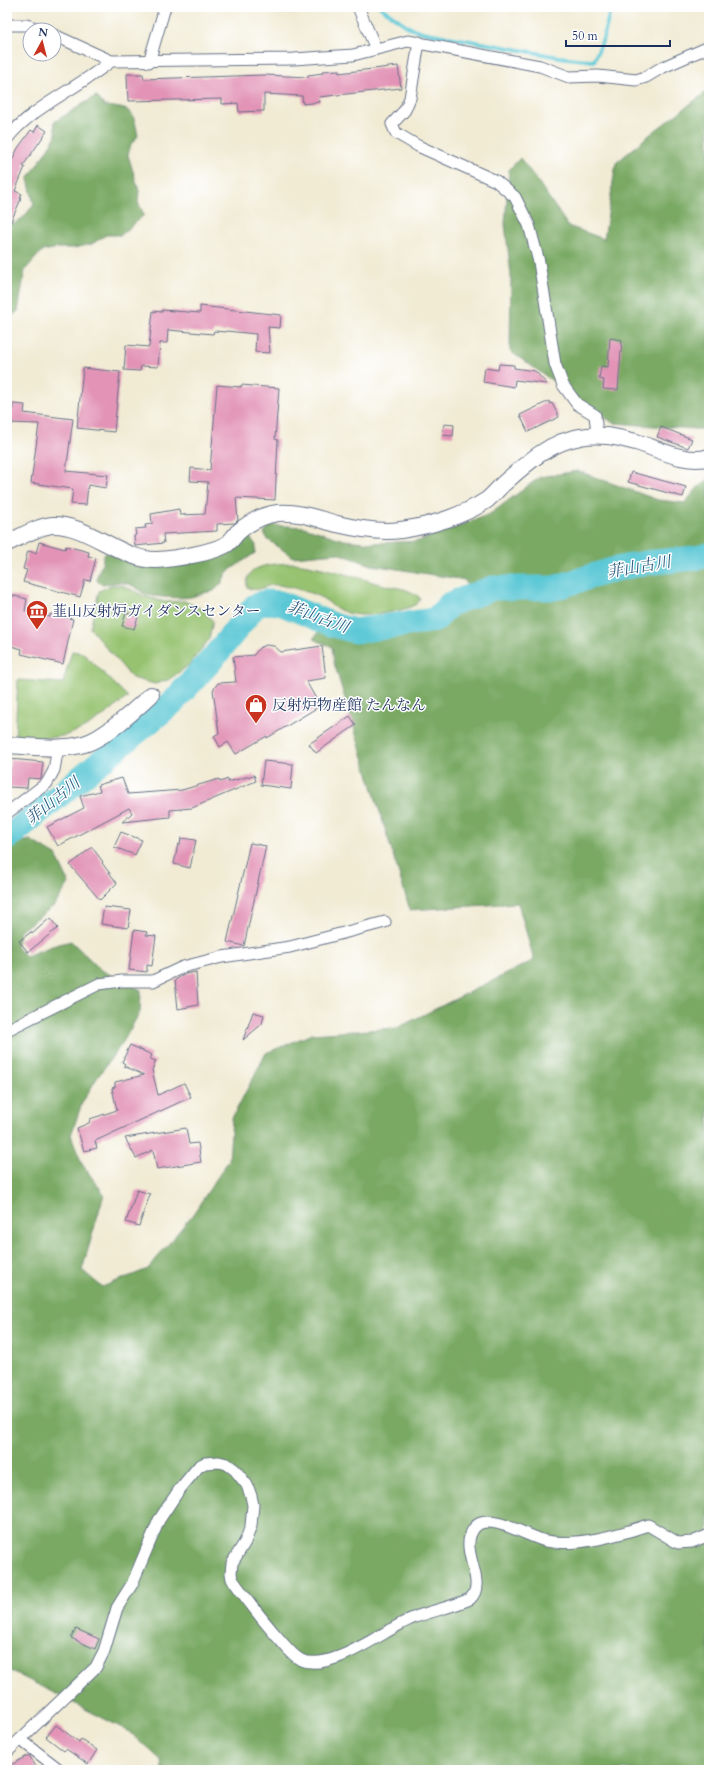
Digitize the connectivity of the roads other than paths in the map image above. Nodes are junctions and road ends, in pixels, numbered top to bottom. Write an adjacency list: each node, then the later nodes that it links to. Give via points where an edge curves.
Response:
1 (165, 7): 10 (street)
2 (358, 7): 8 (street)
3 (7, 25): 4 (street)
4 (22, 25)
5 (62, 39): 9 (street)
6 (419, 42): 7 (street, via 540,66 569,77 598,76 636,80); 8 (street, via 408,41); 12 (street, via 410,98 405,110 392,124 396,133 418,146 496,181 515,197 529,225 539,262 555,364 563,385 577,404 595,415)
7 (709, 47)
8 (376, 49): 10 (street, via 352,55 294,59)
9 (111, 62): 10 (street); 11 (street, via 19,124)
10 (148, 62)
11 (7, 139)
12 (597, 435): 13 (street, via 629,441 692,459); 14 (street, via 563,441 546,450 526,464 487,499 461,513 401,530 359,529 308,516 280,513 258,519 227,544 193,554 155,560 128,552 68,526 45,526)
13 (709, 457)
14 (7, 543)
15 (151, 695): 17 (street, via 129,715 90,741)
16 (7, 746): 17 (street)
17 (58, 747): 18 (street, via 54,770 47,783)
18 (7, 813)
19 (385, 922): 20 (street, via 290,946 222,957 183,968 153,981 99,984)
20 (7, 1030)
21 (709, 1534): 22 (street, via 692,1542 678,1543 648,1525 623,1533 572,1542 552,1542 498,1523 485,1522 476,1525 468,1540 476,1583 474,1595 470,1599 412,1618 331,1660 310,1662 301,1660 293,1654 256,1613 232,1579 232,1563 251,1526 251,1496 247,1485 227,1464 205,1463 199,1466 179,1490 159,1520 132,1584 117,1608 96,1667)
22 (21, 1740): 23 (street); 24 (street)
23 (7, 1752)
24 (60, 1770)

